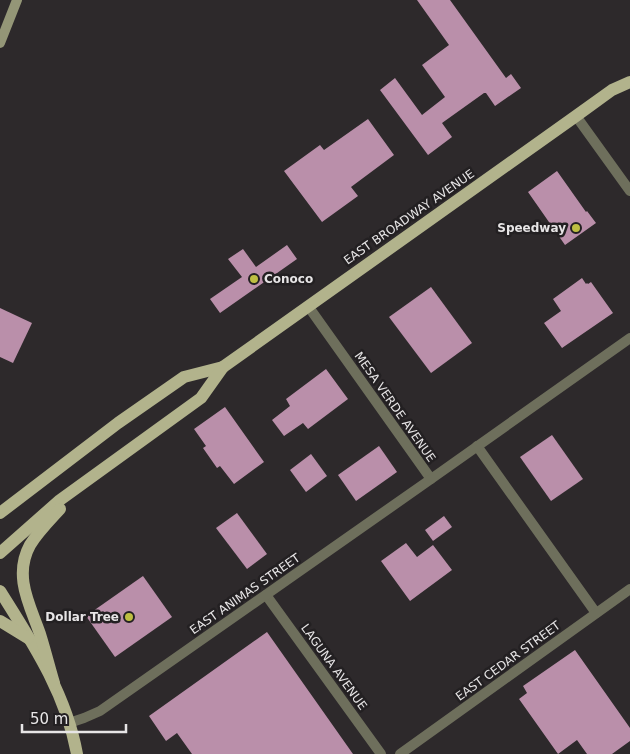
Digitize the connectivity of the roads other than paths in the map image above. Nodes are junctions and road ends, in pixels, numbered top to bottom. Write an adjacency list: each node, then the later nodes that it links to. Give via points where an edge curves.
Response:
1 (17, 0): 2 (main road)
2 (0, 43)
3 (630, 73): 5 (main road, EAST BROADWAY AVENUE)
4 (630, 82): 5 (main road, EAST BROADWAY AVENUE)
5 (612, 90): 6 (main road, EAST BROADWAY AVENUE)
6 (576, 116): 7 (street); 8 (main road, EAST BROADWAY AVENUE)
7 (630, 192)
8 (308, 306): 10 (main road, EAST BROADWAY AVENUE); 12 (street, MESA VERDE AVENUE)
9 (630, 338): 11 (street)
10 (223, 366): 13 (main road, EAST BROADWAY AVENUE, via 201,398); 14 (main road, EAST BROADWAY AVENUE, via 184,377)
11 (477, 446): 12 (street, MESA VERDE AVENUE); 19 (street)
12 (431, 479): 18 (street, EAST ANIMAS STREET)
13 (79, 485): 15 (main road, EAST BROADWAY AVENUE); 22 (main road, via 30,545 24,562 24,590)
14 (0, 513)
15 (0, 553)
16 (630, 589): 19 (street, EAST CEDAR STREET)
17 (0, 591): 21 (main road)
18 (266, 594): 23 (street, EAST ANIMAS STREET, via 100,711); 25 (street, LAGUNA AVENUE)
19 (596, 613): 26 (street, EAST CEDAR STREET)
20 (0, 621): 21 (main road)
21 (31, 640): 22 (main road)
22 (54, 682): 23 (main road)
23 (69, 723): 24 (main road)
24 (77, 754)
25 (381, 754)
26 (400, 754)

